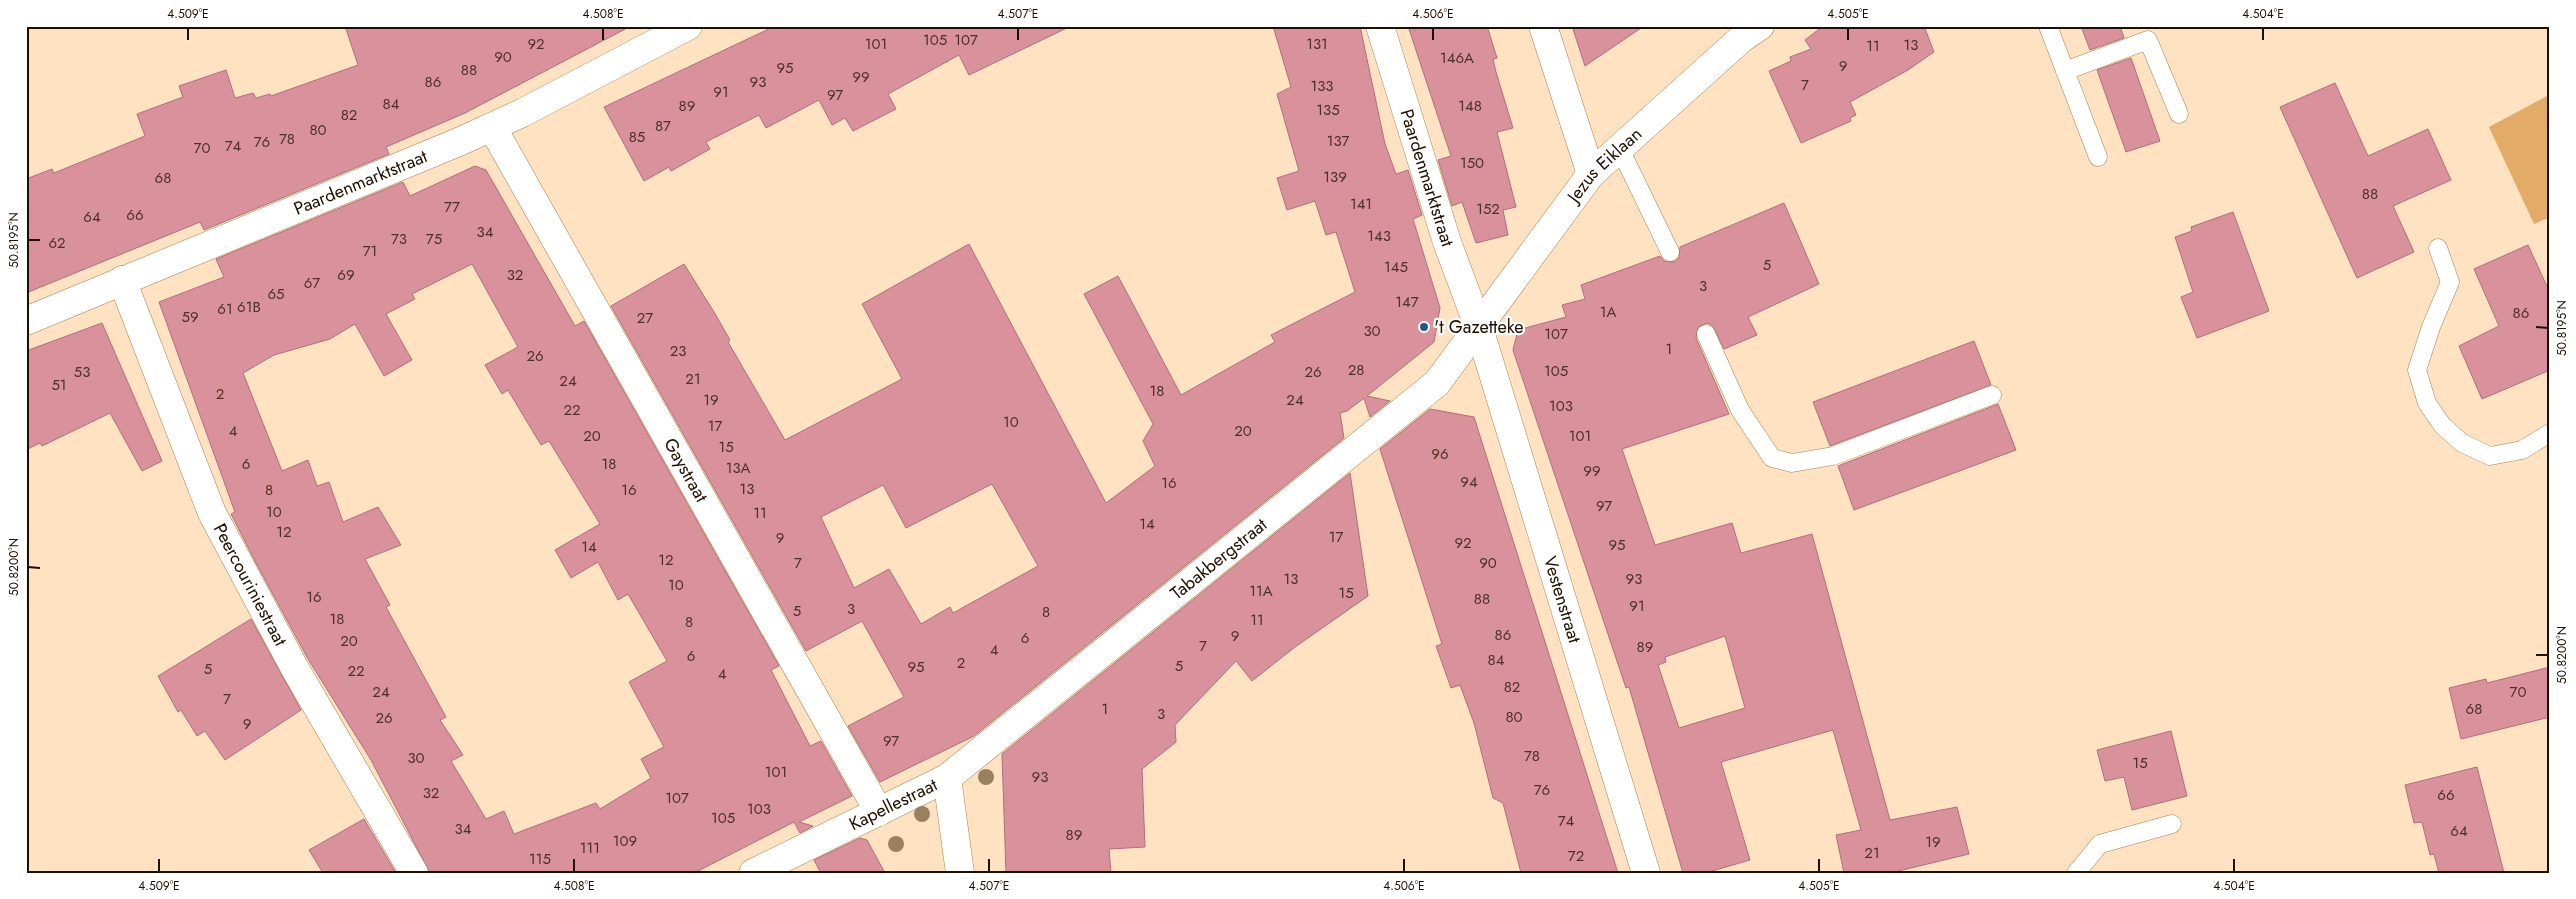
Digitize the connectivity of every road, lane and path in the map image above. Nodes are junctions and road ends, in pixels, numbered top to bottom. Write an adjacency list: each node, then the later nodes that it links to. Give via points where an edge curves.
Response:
1 (688, 26): 8 (street, Paardenmarktstraat)
2 (1380, 26): 16 (street, Paardenmarktstraat, via 1447,242)
3 (1543, 26): 11 (street)
4 (1760, 26): 9 (street, Jezus Eiklaan, via 1741,39)
5 (2048, 26): 6 (lane)
6 (2065, 71): 7 (lane, via 2148,40); 10 (lane)
7 (2179, 114)
8 (492, 128): 14 (street, Paardenmarktstraat); 21 (street, Gaystraat)
9 (1620, 148): 11 (street, Jezus Eiklaan); 13 (lane)
10 (2098, 157)
11 (1591, 174): 16 (street, Jezus Eiklaan)
12 (2438, 248): 19 (lane, via 2450,282 2418,370 2427,403 2442,425 2462,443 2490,456 2522,450)
13 (1670, 252)
14 (122, 280): 15 (street, Paardenmarktstraat); 23 (street, Peercouriniestraat, via 212,513 294,667)
15 (26, 321)
16 (1478, 328): 20 (street, Tabakbergstraat, via 1437,382); 26 (street, Vestenstraat)
17 (1706, 334): 18 (lane, via 1740,410 1772,458 1792,463 1834,456)
18 (1992, 395)
19 (2550, 433)
20 (947, 778): 21 (street, Kapellestraat); 25 (street, Kapellestraat)
21 (879, 812): 24 (street, Kapellestraat)
22 (2172, 824): 27 (lane, via 2100,844)
23 (414, 873)
24 (753, 873)
25 (960, 873)
26 (1646, 873)
27 (2076, 873)

